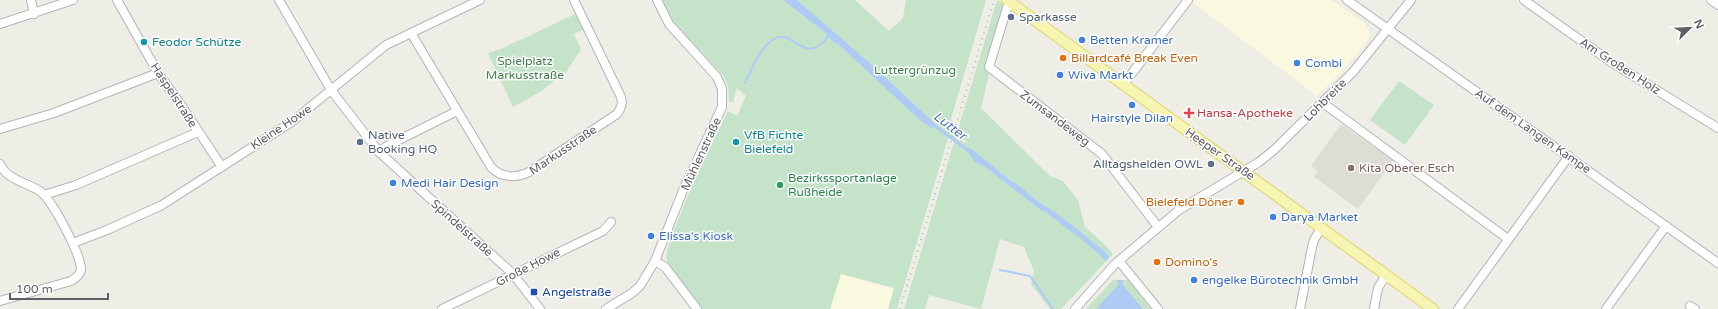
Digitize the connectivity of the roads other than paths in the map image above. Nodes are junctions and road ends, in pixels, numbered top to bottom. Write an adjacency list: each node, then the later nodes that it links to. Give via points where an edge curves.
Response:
1 (31, 0): 15 (street)
2 (73, 0): 15 (street)
3 (117, 0): 19 (street, Haspelstraße)
4 (279, 0): 21 (street, Spindelstraße)
5 (480, 0): 18 (street, Kleine Howe)
6 (574, 0): 23 (street, Markusstraße, via 623,102 617,114 531,172 518,177 502,175 491,167)
7 (657, 0): 39 (street, Mühlenstraße, via 669,24 717,77 723,97 722,107 684,188)
8 (1347, 0): 17 (street, Auf dem Langen Kampe)
9 (1411, 0): 17 (street, Lohbreite)
10 (1524, 0): 24 (street, Am Großen Holz, via 1611,62)
11 (1711, 0): 14 (street)
12 (1008, 1): 20 (main road, Heeper Straße); 35 (street, Zumsandeweg, via 989,67 1102,154)
13 (1185, 1): 20 (street)
14 (1718, 4)
15 (34, 14): 16 (street)
16 (0, 24)
17 (1389, 28): 22 (street, Lohbreite, via 1353,72); 28 (street, Auf dem Langen Kampe)
18 (411, 33): 21 (street, Kleine Howe, via 386,45); 23 (street, Markusstraße)
19 (158, 73): 25 (street, via 54,113); 26 (street, Haspelstraße)
20 (1123, 85): 31 (main road, Heeper Straße)
21 (331, 90): 27 (street, Spindelstraße); 30 (street, Kleine Howe, via 293,121)
22 (1323, 103): 31 (street, Lohbreite, via 1274,150); 37 (street)
23 (457, 111): 27 (street)
24 (1718, 128)
25 (0, 129)
26 (198, 132): 30 (street, Haspelstraße); 32 (street, via 76,185)
27 (379, 152): 42 (street, Spindelstraße)
28 (1569, 156): 34 (street, Auf dem Langen Kampe); 37 (street)
29 (0, 164): 32 (street, via 9,175)
30 (222, 167): 38 (street, Kleine Howe, via 162,205)
31 (1244, 171): 35 (street, Lohbreite, via 1190,203); 36 (main road, Heeper Straße)
32 (44, 195): 38 (street)
33 (611, 222): 42 (street, Große Howe, via 603,231)
34 (1666, 226): 41 (street, Auf dem Langen Kampe); 55 (street)
35 (1158, 227): 40 (street, Lohbreite)
36 (1321, 228): 43 (main road, Heeper Straße); 51 (street, via 1312,247)
37 (1508, 239): 54 (street)
38 (73, 242): 44 (street, via 81,269 75,279)
39 (655, 261): 47 (street, via 640,286); 48 (street, via 665,267)
40 (1119, 261): 49 (street, Lohbreite); 50 (street)
41 (1718, 263)
42 (513, 274): 45 (street, Große Howe); 46 (street, Spindelstraße)
43 (1386, 275): 52 (street, via 1378,288); 53 (main road, Heeper Straße)
44 (0, 301)
45 (442, 309)
46 (540, 309)
47 (606, 309)
48 (697, 309)
49 (1075, 309)
50 (1158, 309)
51 (1300, 309)
52 (1374, 309)
53 (1433, 309)
54 (1458, 309)
55 (1606, 309)

